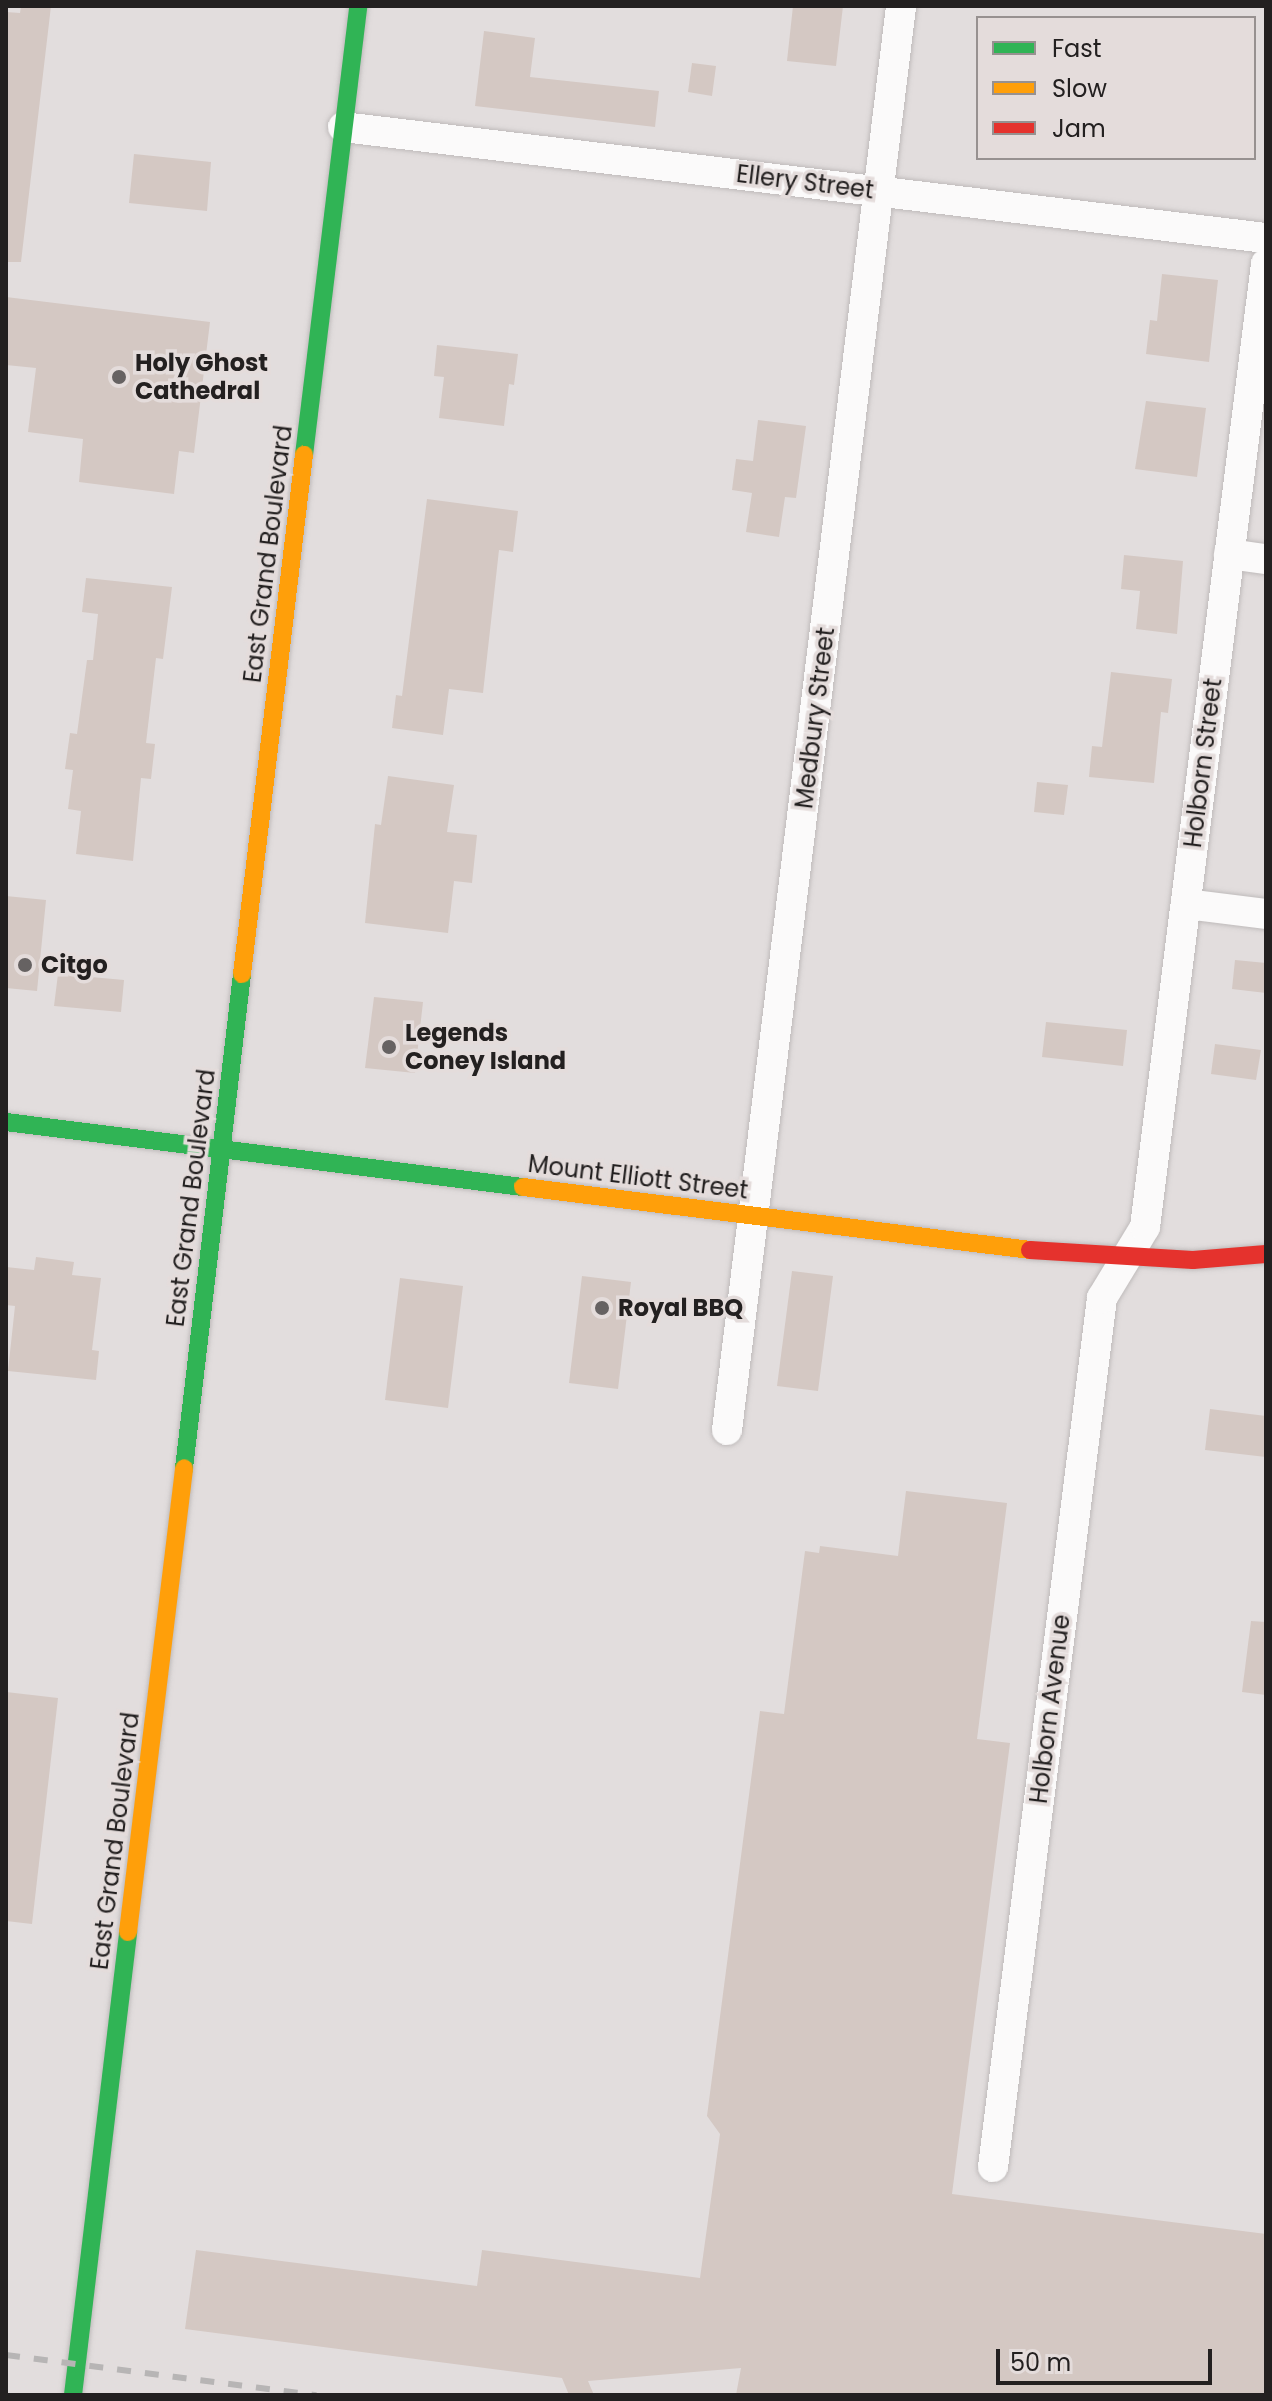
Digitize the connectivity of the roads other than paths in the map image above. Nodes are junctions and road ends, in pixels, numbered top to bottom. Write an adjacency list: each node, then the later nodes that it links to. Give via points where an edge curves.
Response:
1 (358, 6): 3 (main road, East Grand Boulevard)
2 (901, 6): 4 (street, Medbury Street)
3 (343, 127): 4 (street, Ellery Street); 12 (main road, East Grand Boulevard)
4 (878, 191): 5 (street, Ellery Street); 13 (street, Medbury Street)
5 (1266, 238)
6 (1266, 264): 7 (street, Holborn Street)
7 (1229, 554): 8 (street); 9 (street, Holborn Street)
8 (1266, 559)
9 (1186, 904): 10 (street); 15 (street, Holborn Street, via 1145,1227)
10 (1266, 914)
11 (6, 1122): 12 (main road, Mount Elliott Street)
12 (221, 1149): 13 (main road, Mount Elliott Street); 18 (main road, East Grand Boulevard)
13 (755, 1215): 15 (main road, Mount Elliott Street, via 1055,1253); 16 (street, Medbury Street)
14 (1266, 1254): 15 (main road, Mount Elliott Street, via 1193,1260)
15 (1124, 1256): 17 (street, Holborn Avenue, via 1102,1298)
16 (727, 1430)
17 (993, 2167)
18 (73, 2395)

